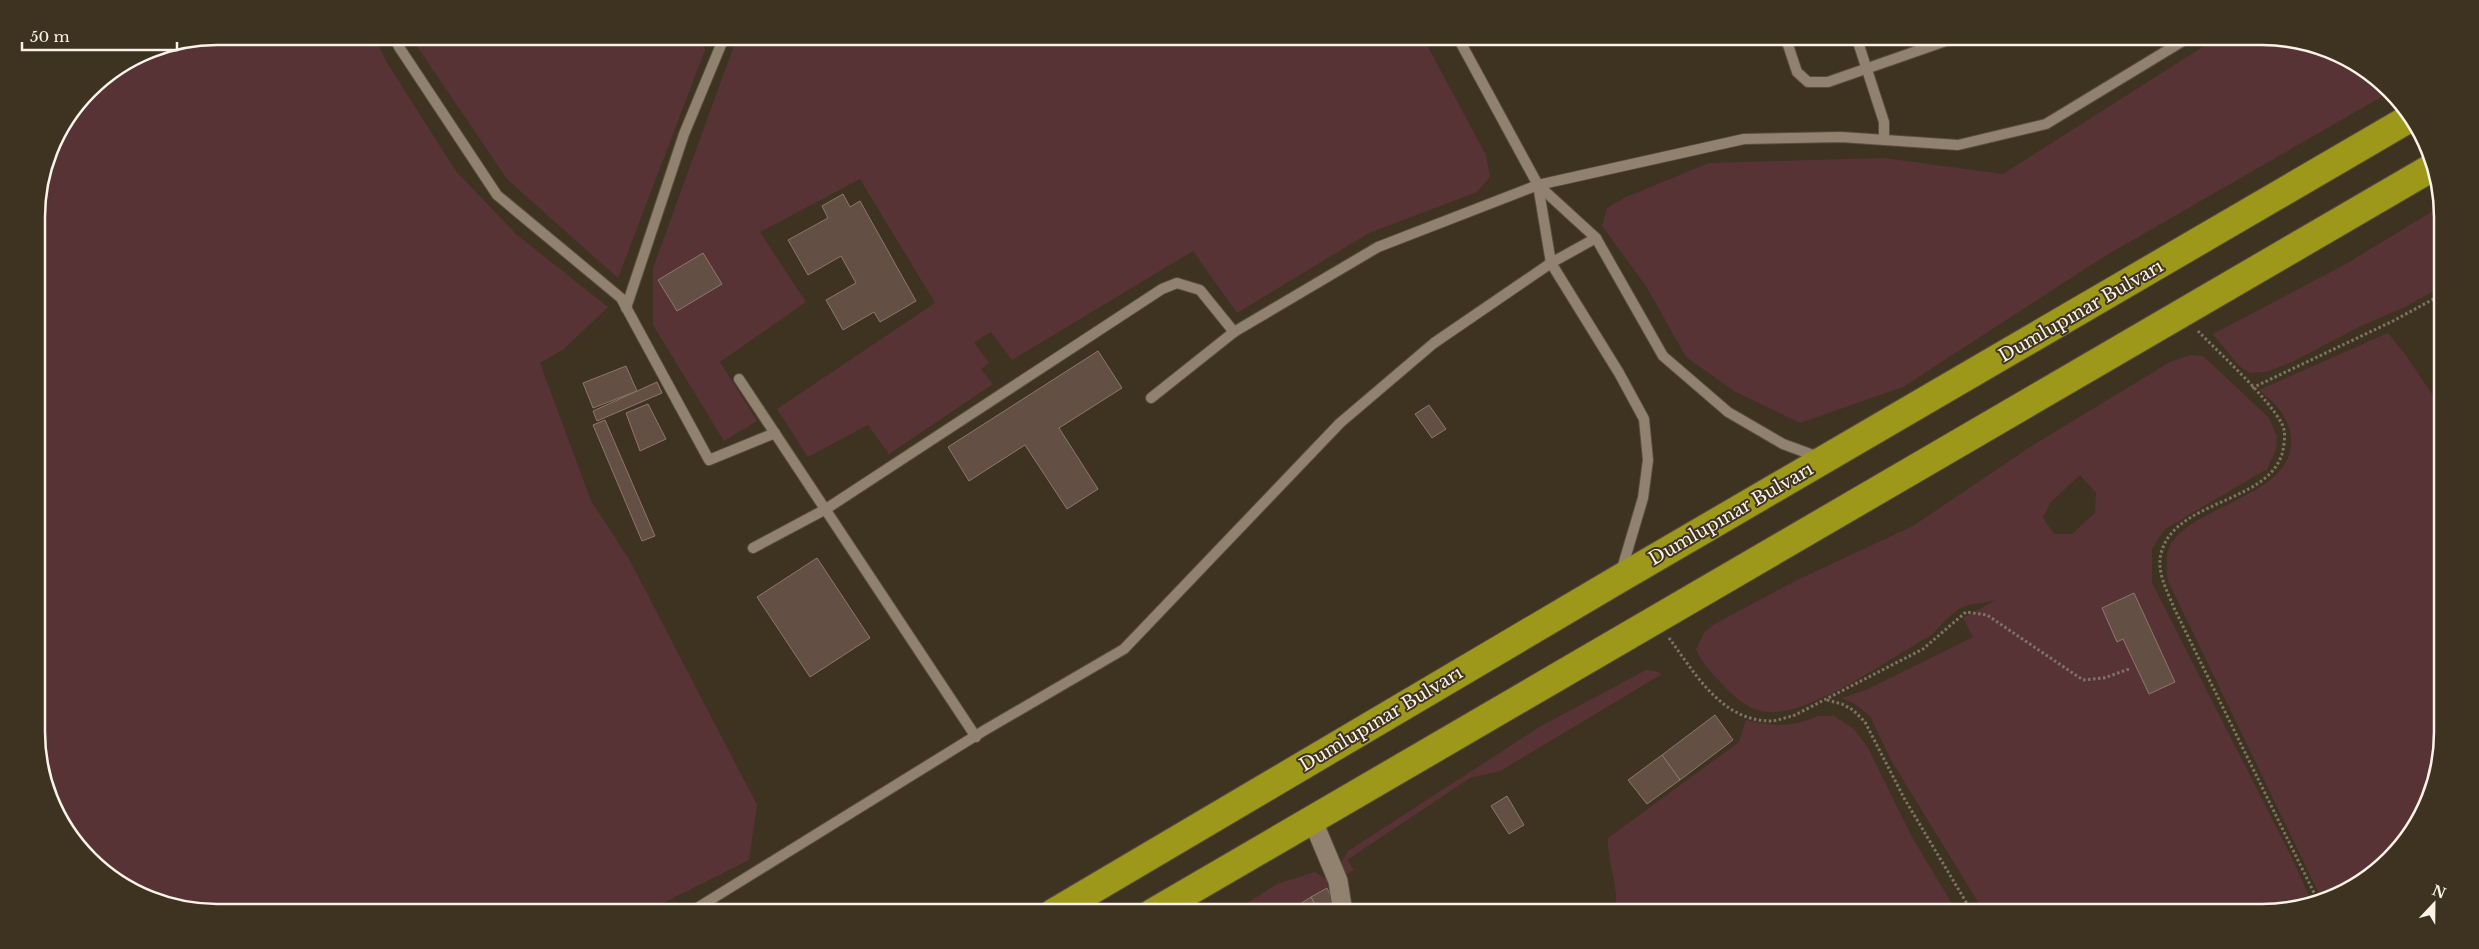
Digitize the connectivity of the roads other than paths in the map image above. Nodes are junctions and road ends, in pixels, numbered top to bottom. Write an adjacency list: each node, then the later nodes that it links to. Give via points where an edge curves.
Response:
1 (398, 45): 15 (lane, via 497,195 621,298)
2 (721, 45): 15 (lane, via 684,134)
3 (1462, 45): 12 (lane)
4 (1788, 45): 8 (lane, via 1798,72 1808,82 1828,82)
5 (1859, 45): 8 (lane)
6 (1934, 45): 8 (lane)
7 (2176, 45): 10 (lane, via 2046,124 1958,145)
8 (1866, 68): 10 (lane, via 1884,122)
9 (2404, 121): 20 (highway, Dumlupınar Bulvarı)
10 (1884, 140): 12 (lane, via 1841,137 1744,139)
11 (2427, 170): 25 (highway)
12 (1538, 185): 13 (lane); 14 (lane); 16 (lane, via 1378,247)
13 (1596, 238): 14 (lane); 20 (lane, via 1664,356 1728,412 1783,444)
14 (1552, 263): 23 (lane, via 1644,419 1648,460 1643,498); 24 (lane, via 1434,343 1340,423 1124,649)
15 (626, 308): 19 (lane, via 709,460)
16 (1234, 332): 18 (lane); 21 (lane, via 1200,290 1177,283 1162,289)
17 (739, 379): 19 (lane)
18 (1151, 398)
19 (776, 433): 21 (lane)
20 (1826, 460): 23 (highway, Dumlupınar Bulvarı)
21 (826, 508): 22 (lane); 24 (lane)
22 (752, 548)
23 (1619, 579): 27 (highway, Dumlupınar Bulvarı)
24 (976, 736): 26 (lane)
25 (1312, 819): 28 (highway); 29 (street, via 1338,880)
26 (704, 904)
27 (1068, 904)
28 (1167, 904)
29 (1342, 904)

